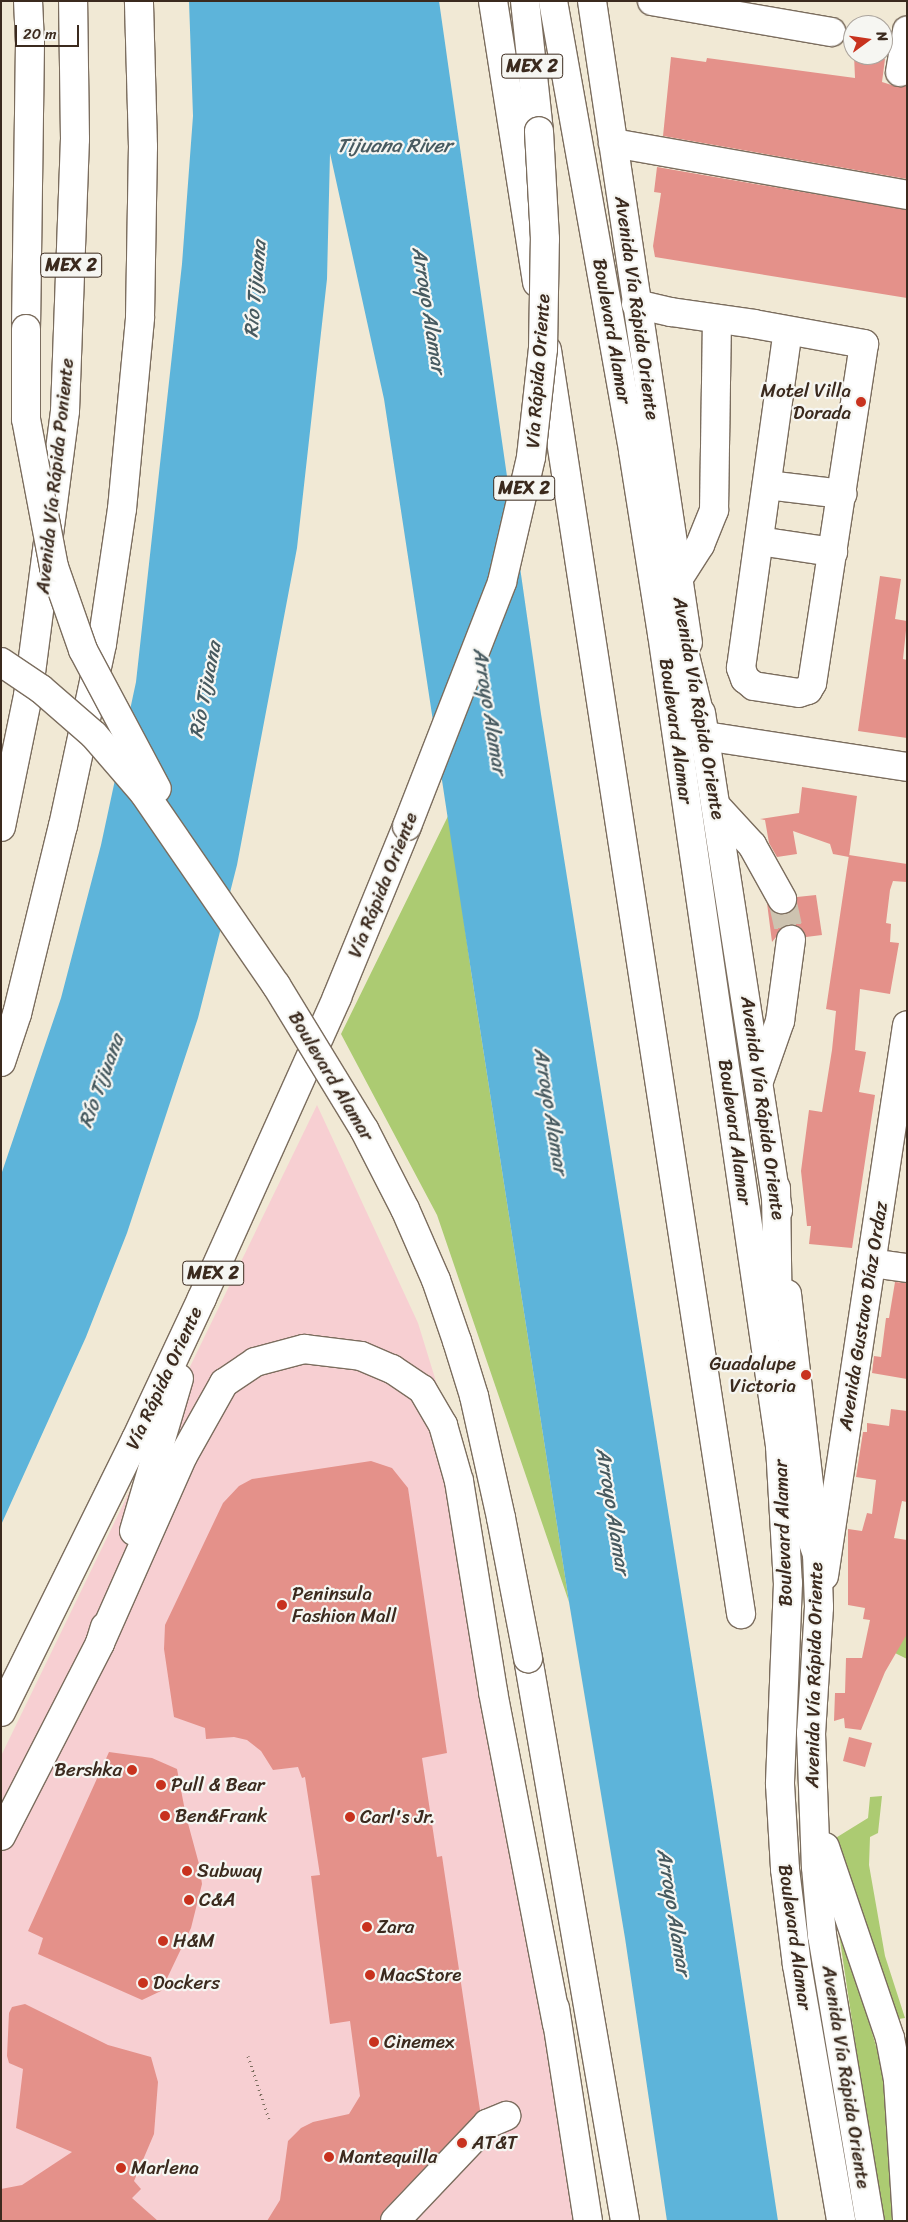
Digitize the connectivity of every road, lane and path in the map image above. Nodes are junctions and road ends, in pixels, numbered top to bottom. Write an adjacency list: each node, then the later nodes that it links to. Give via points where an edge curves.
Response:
1 (28, 1): 32 (main road, bridge, via 26,329 29,438 54,567 68,610 105,694)
2 (73, 1): 30 (main road, Avenida Vía Rápida Poniente / MEX 2, via 75,139 65,411 28,696)
3 (139, 1): 35 (main road, via 143,146 140,317 122,509 102,644 65,816 17,1014)
4 (493, 1): 44 (main road)
5 (525, 1): 40 (main road, Vía Rápida Oriente / MEX 2, bridge, via 539,131 545,239 543,349 531,457 502,582 337,997)
6 (554, 1): 13 (main road)
7 (558, 1): 13 (main road)
8 (592, 1): 15 (main road, Avenida Vía Rápida Oriente)
9 (652, 1): 10 (main road)
10 (739, 9): 12 (main road)
11 (907, 30): 14 (main road)
12 (831, 32)
13 (561, 48): 20 (main road, Boulevard Alamar)
14 (900, 72)
15 (613, 143): 16 (main road); 17 (main road, Avenida Vía Rápida Oriente)
16 (907, 195)
17 (636, 304): 18 (main road); 25 (main road, Avenida Vía Rápida Oriente)
18 (717, 319): 19 (main road); 25 (main road, via 714,510 704,539)
19 (788, 331): 21 (main road); 22 (main road, via 864,344)
20 (634, 451): 27 (main road); 41 (main road, Boulevard Alamar)
21 (767, 485): 22 (main road); 23 (main road)
22 (842, 494): 24 (main road)
23 (759, 542): 24 (main road); 24 (main road, via 741,668 745,679 754,686 799,693 810,687)
24 (833, 552)
25 (677, 581): 27 (main road, Avenida Vía Rápida Oriente)
26 (1, 662): 32 (main road, bridge, via 41,689 106,747 144,793)
27 (705, 736): 28 (main road); 29 (main road, Avenida Vía Rápida Oriente)
28 (907, 767)
29 (717, 807): 31 (main road, via 752,845); 36 (main road, Avenida Vía Rápida Oriente)
30 (1, 827)
31 (782, 899)
32 (224, 906): 46 (main road, Boulevard Alamar, bridge, via 364,1129 405,1209 436,1280 474,1396)
33 (791, 940): 36 (main road, via 780,1021)
34 (907, 1024): 38 (main road, Avenida Gustavo Díaz Ordaz)
35 (1, 1062)
36 (759, 1081): 37 (main road, Avenida Vía Rápida Oriente)
37 (776, 1188): 41 (main road); 42 (main road, Avenida Vía Rápida Oriente)
38 (871, 1263): 39 (main road); 43 (main road, Avenida Gustavo Díaz Ordaz)
39 (907, 1268)
40 (202, 1298): 45 (main road); 47 (main road, Vía Rápida Oriente / MEX 2)
41 (780, 1446): 42 (main road); 61 (main road, Boulevard Alamar, via 788,1583 780,1784 785,1869 797,1965)
42 (816, 1554): 43 (main road, Avenida Vía Rápida Oriente)
43 (819, 1607): 48 (main road, Avenida Vía Rápida Oriente, via 811,1733)
44 (741, 1614)
45 (100, 1643): 49 (main road); 50 (main road, via 183,1456 224,1383 255,1362 304,1349 361,1356 392,1369 422,1389 443,1425 460,1481 493,1692)
46 (528, 1658): 50 (main road, via 533,1778); 60 (main road, Boulevard Alamar)
47 (1, 1712)
48 (812, 1810): 51 (main road); 62 (main road, Avenida Vía Rápida Oriente, via 822,1935)
49 (1, 1836)
50 (557, 2024): 54 (main road)
51 (898, 2037): 53 (main road)
52 (248, 2056): 56 (path)
53 (903, 2079): 63 (main road)
54 (571, 2110): 58 (main road); 59 (main road)
55 (506, 2116): 57 (main road, via 487,2124)
56 (269, 2119)
57 (395, 2221)
58 (588, 2221)
59 (596, 2221)
60 (625, 2221)
61 (841, 2221)
62 (870, 2221)
63 (907, 2221)

